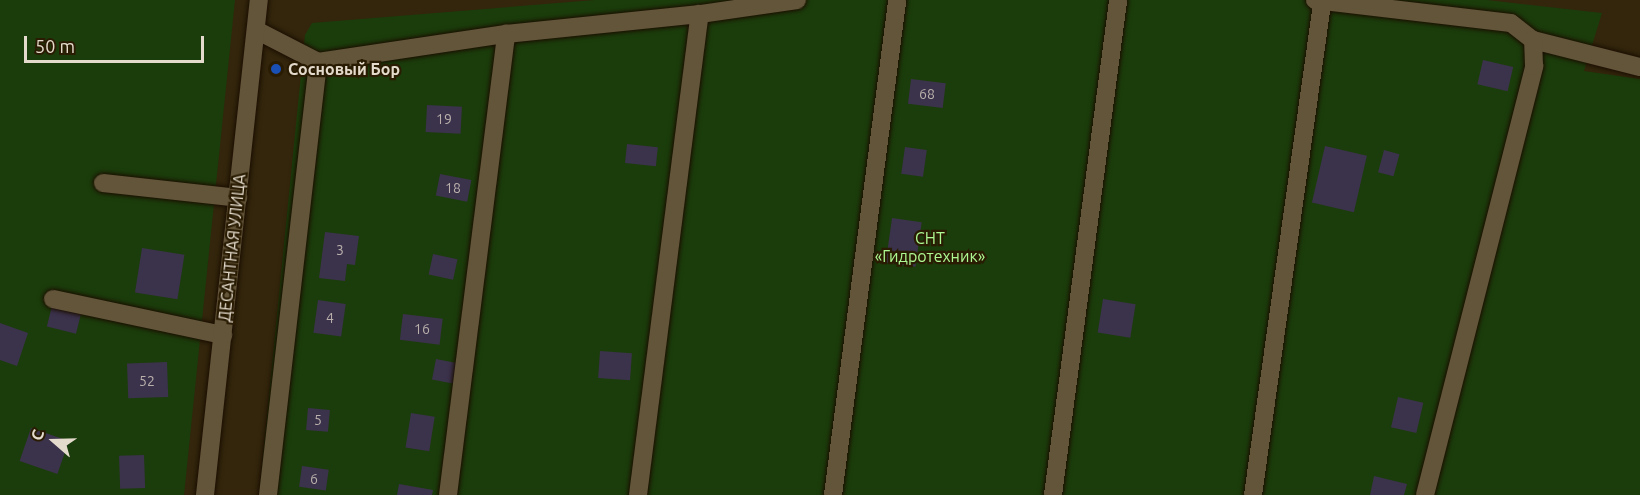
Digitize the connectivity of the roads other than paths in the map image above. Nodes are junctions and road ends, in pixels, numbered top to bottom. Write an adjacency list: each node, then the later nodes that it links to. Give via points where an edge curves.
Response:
1 (259, 0): 8 (street, ДЕСАНТНАЯ УЛИЦА)
2 (797, 0): 7 (street)
3 (897, 0): 21 (street)
4 (1118, 0): 22 (street)
5 (1315, 0): 6 (street)
6 (1322, 1): 10 (street, via 1511,23); 23 (street)
7 (700, 14): 9 (street); 20 (street)
8 (256, 30): 11 (street); 14 (street, ДЕСАНТНАЯ УЛИЦА)
9 (506, 34): 11 (street); 19 (street)
10 (1533, 40): 12 (street); 24 (street, via 1534,66)
11 (318, 62): 18 (street)
12 (1640, 66)
13 (103, 183): 14 (street)
14 (237, 198): 16 (street, ДЕСАНТНАЯ УЛИЦА)
15 (53, 299): 16 (street)
16 (223, 335): 17 (street, ДЕСАНТНАЯ УЛИЦА)
17 (205, 495)
18 (268, 495)
19 (448, 495)
20 (638, 495)
21 (833, 495)
22 (1053, 495)
23 (1253, 495)
24 (1425, 495)

